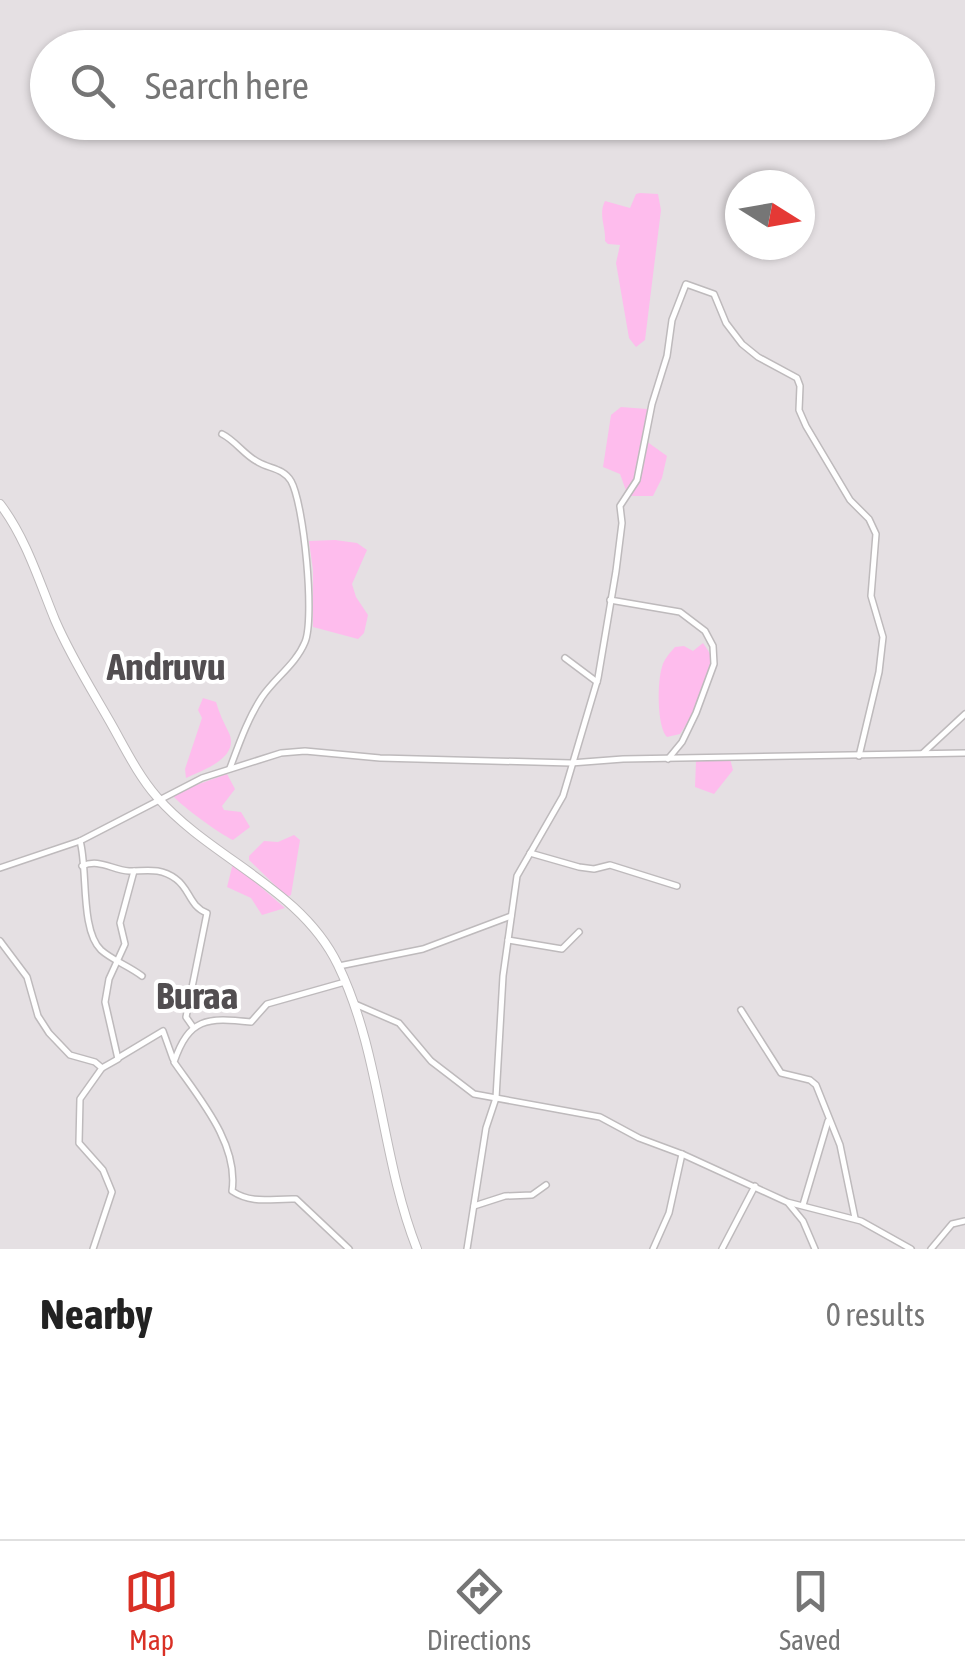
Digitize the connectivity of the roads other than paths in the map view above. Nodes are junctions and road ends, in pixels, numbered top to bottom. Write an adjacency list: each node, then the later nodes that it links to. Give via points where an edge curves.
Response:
1 (222, 434): 12 (street, via 293,484 309,590 305,643 262,698)
2 (0, 504): 13 (street, via 78,668)
3 (610, 600): 5 (street); 9 (street, via 620,506 638,476 672,320 686,284 698,286 714,294 742,344 797,378 806,426 876,534 871,590 883,637); 10 (street, via 680,612 714,646 696,713)
4 (565, 658): 5 (street)
5 (597, 682): 11 (street)
6 (965, 714): 8 (street)
7 (965, 753): 8 (street)
8 (922, 754): 9 (street)
9 (859, 756): 10 (street)
10 (668, 758): 11 (street)
11 (571, 763): 12 (street, via 306,751); 15 (street, via 560,804)
12 (230, 768): 13 (street)
13 (158, 798): 14 (street); 25 (street, via 300,910)
14 (80, 841): 16 (street); 17 (street)
15 (530, 853): 19 (street, via 579,867 610,865); 20 (street, via 517,876)
16 (82, 866): 18 (street, via 95,862); 24 (street, via 94,941)
17 (0, 868)
18 (134, 872): 24 (street, via 120,922 125,944); 30 (street, via 150,869 173,877 208,916 187,1008)
19 (677, 886)
20 (512, 916): 22 (street); 25 (street, via 423,949)
21 (579, 932): 22 (street, via 562,949)
22 (508, 940): 34 (street)
23 (0, 941): 33 (street, via 28,977 49,1033 70,1056)
24 (116, 959): 26 (street); 31 (street, via 104,1010)
25 (339, 966): 27 (street)
26 (142, 976)
27 (345, 982): 28 (street); 30 (street, via 268,1004 250,1022)
28 (353, 1004): 34 (street, via 399,1023 468,1090); 46 (street)
29 (741, 1010): 35 (street, via 781,1072 816,1085)
30 (193, 1026): 32 (street)
31 (118, 1058): 32 (street, via 162,1031); 33 (street)
32 (174, 1062): 45 (street, via 230,1156 232,1192 262,1201 296,1200)
33 (102, 1068): 44 (street, via 80,1099 79,1143 112,1192)
34 (496, 1098): 36 (street, via 592,1114); 41 (street)
35 (829, 1118): 40 (street); 42 (street)
36 (682, 1154): 38 (street); 48 (street)
37 (546, 1185): 41 (street, via 532,1195)
38 (755, 1186): 39 (street); 49 (street)
39 (787, 1202): 40 (street); 50 (street)
40 (803, 1205): 42 (street)
41 (474, 1206): 47 (street)
42 (855, 1218): 51 (street)
43 (965, 1221): 52 (street, via 952,1224)
44 (93, 1249)
45 (349, 1249)
46 (417, 1249)
47 (467, 1249)
48 (653, 1249)
49 (722, 1249)
50 (815, 1249)
51 (912, 1249)
52 (932, 1249)

